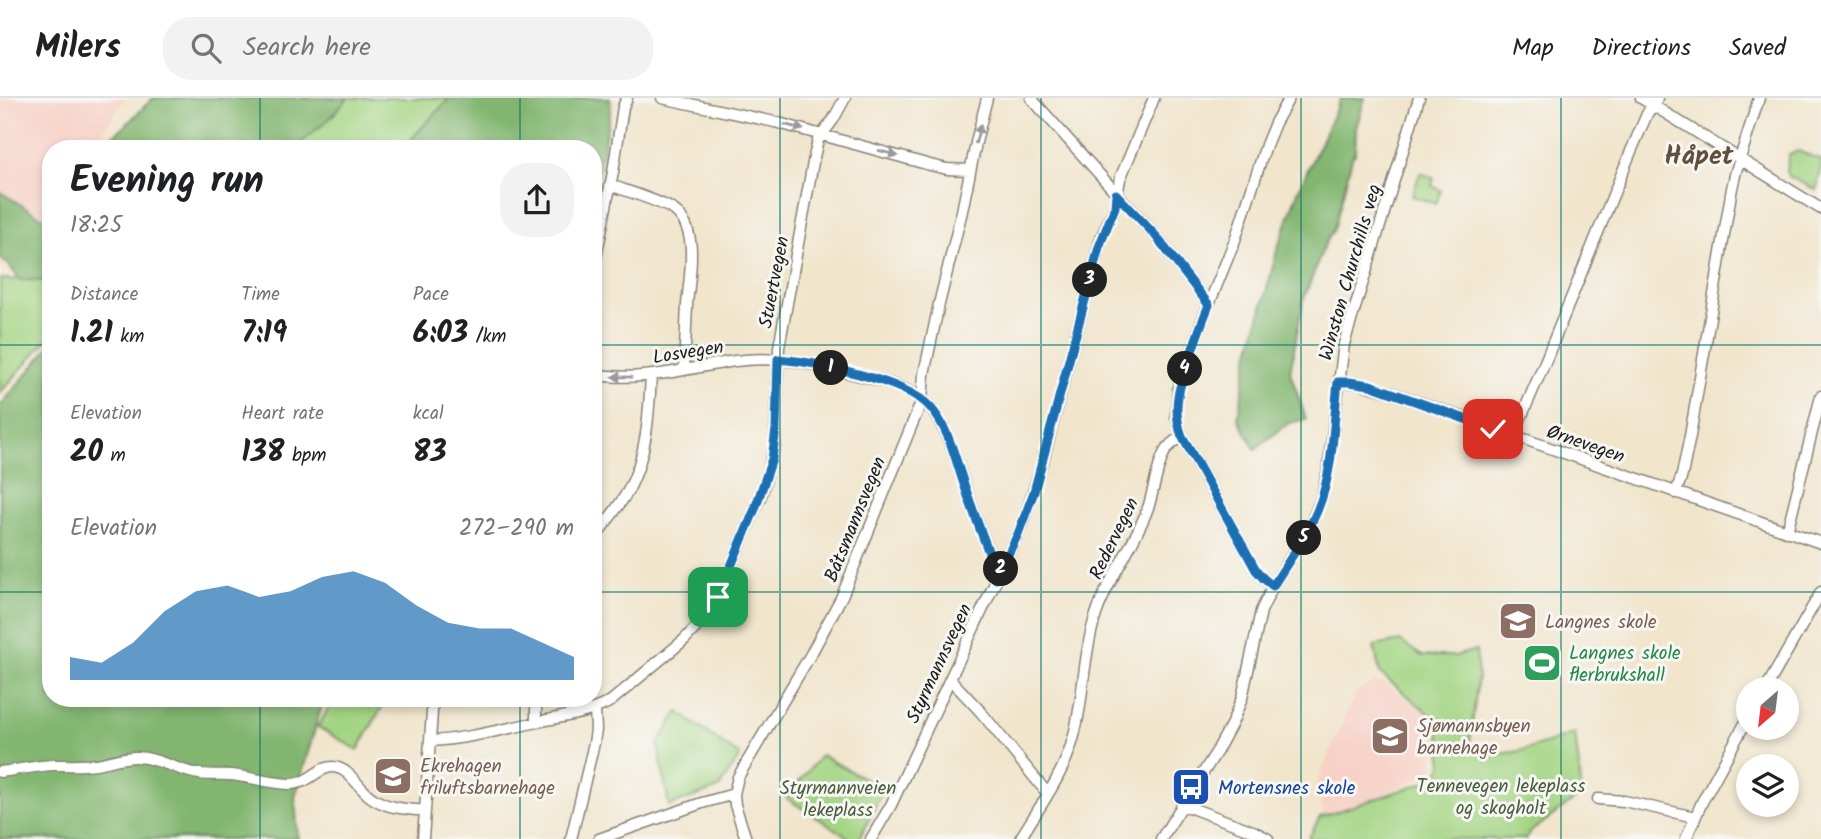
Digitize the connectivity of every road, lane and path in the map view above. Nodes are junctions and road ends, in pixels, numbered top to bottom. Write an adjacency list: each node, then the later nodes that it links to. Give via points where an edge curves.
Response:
1 (627, 98): 17 (street)
2 (662, 98): 13 (street)
3 (724, 98): 13 (street)
4 (845, 98): 14 (street, Stuertvegen)
5 (987, 98): 16 (street, Båtsmannsvegen, one-way to 5)
6 (1031, 98): 18 (street)
7 (1154, 98): 18 (street, Styrmannsvegen)
8 (1289, 98): 21 (street, via 1266,145)
9 (1419, 98): 26 (street, Winston Churchills veg, via 1344,344)
10 (1641, 98): 12 (street)
11 (1759, 98): 15 (street)
12 (1655, 102): 15 (street); 30 (street)
13 (718, 110): 14 (street, one-way to 14)
14 (822, 135): 16 (street, one-way to 16, via 930,165); 22 (street, Stuertvegen, via 814,157)
15 (1740, 158): 19 (street); 31 (street)
16 (970, 170): 28 (street, Båtsmannsvegen)
17 (610, 185): 20 (street); 23 (street, via 672,209 689,233)
18 (1116, 194): 21 (street, via 1155,235); 35 (street, Styrmannsvegen, via 1034,492)
19 (1821, 209)
20 (602, 226)
21 (1209, 305): 29 (street, via 1178,390 1176,416)
22 (778, 359): 23 (street, Losvegen); 28 (street, Losvegen, via 884,382); 40 (street, Stuertvegen, via 772,459 718,597 684,640)
23 (684, 370): 25 (street, Losvegen)
24 (602, 375): 25 (street, Losvegen, one-way to 24)
25 (651, 375): 32 (street, via 646,430 634,478)
26 (1338, 382): 30 (street, Ørnevegen, via 1370,385); 36 (street, Winston Churchills veg, via 1322,497)
27 (1821, 396): 33 (street)
28 (922, 400): 35 (street, Losvegen, via 937,416 948,439); 49 (street, Båtsmannsvegen, via 842,596 738,777)
29 (1182, 436): 36 (street, via 1256,570); 50 (street, Redervegen, via 1163,453 1144,519 1097,614 1072,744)
30 (1513, 436): 31 (street, Ørnevegen)
31 (1676, 492): 33 (street, Ørnevegen)
32 (602, 527)
33 (1787, 532): 34 (street, Ørnevegen)
34 (1821, 543)
35 (996, 579): 39 (street, Styrmannsvegen)
36 (1273, 586): 52 (street, Winston Churchills veg, via 1256,626 1238,710)
37 (1821, 592): 38 (street)
38 (1772, 677)
39 (950, 680): 50 (street); 59 (street, Styrmannsvegen)
40 (602, 706)
41 (433, 707): 47 (street)
42 (536, 707): 45 (street)
43 (600, 707): 44 (street, Stuertvegen)
44 (596, 709): 45 (street, Stuertvegen); 56 (street, via 594,743)
45 (536, 722): 47 (street, Stuertvegen)
46 (1736, 740): 54 (street)
47 (431, 741): 53 (street)
48 (0, 772): 53 (street, via 99,764 136,756 197,774 294,784 333,767 384,804)
49 (734, 794): 57 (street); 58 (street)
50 (1048, 794): 60 (street, Redervegen)
51 (1598, 799): 54 (street)
52 (1184, 805): 61 (street, Winston Churchills veg); 62 (street)
53 (425, 811): 55 (street)
54 (1695, 817): 63 (street)
55 (424, 839)
56 (571, 839)
57 (599, 839)
58 (746, 839)
59 (871, 839)
60 (1020, 839)
61 (1161, 839)
62 (1268, 839)
63 (1686, 839)

